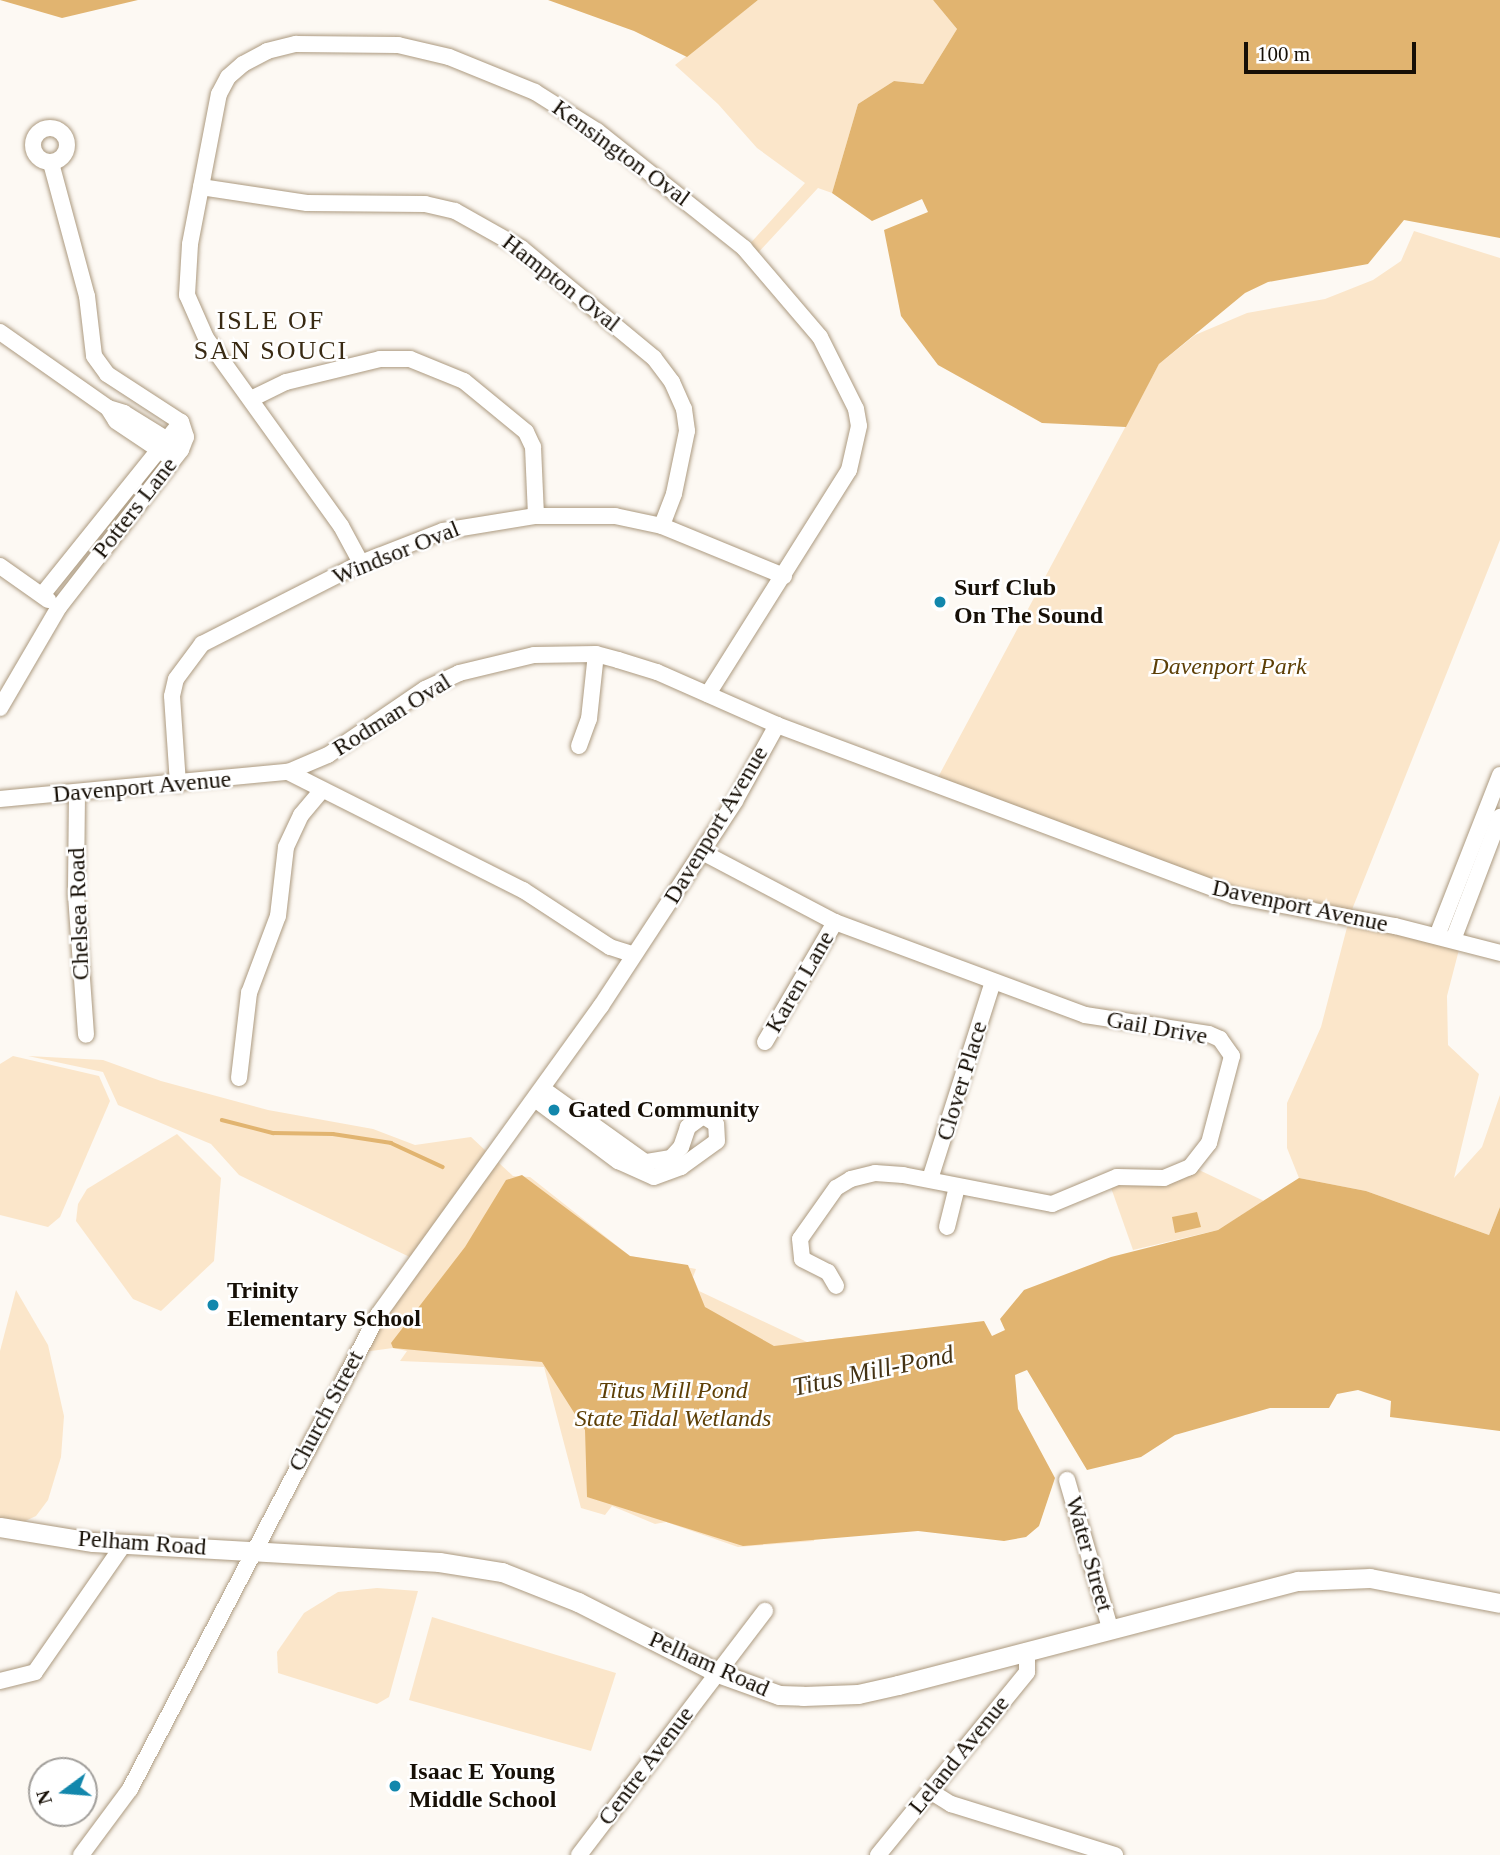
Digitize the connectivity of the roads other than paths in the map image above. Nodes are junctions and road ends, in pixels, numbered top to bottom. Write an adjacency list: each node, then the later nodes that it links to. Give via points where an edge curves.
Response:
1 (51, 163): 5 (street, via 88,296 94,356 107,374)
2 (201, 187): 4 (street, Kensington Oval, via 190,243 187,295 206,338); 9 (street, Hampton Oval, via 307,203 425,204 455,211 521,248 646,351 672,382 684,409 687,431); 12 (street, Kensington Oval, via 213,116 228,77 243,64 296,44 398,46 497,75 567,110 744,248 820,337 845,382 859,426 849,470)
3 (0, 332): 6 (street)
4 (251, 399): 8 (street, via 286,382 380,359 410,359 464,381 526,432 533,447); 10 (street, Kensington Oval, via 341,526)
5 (181, 422): 6 (street, Potters Lane); 7 (street, Potters Lane, via 187,437)
6 (163, 445): 7 (street); 13 (street, Potters Lane)
7 (178, 455): 14 (street, Potters Lane)
8 (536, 516): 9 (street, Windsor Oval, via 604,516); 10 (street, Windsor Oval, via 443,531)
9 (662, 526): 12 (street, Windsor Oval)
10 (361, 564): 22 (street, Windsor Oval, via 224,632 188,659 172,696)
11 (0, 566): 13 (street)
12 (783, 576): 16 (street, Kensington Oval)
13 (42, 595): 14 (street)
14 (59, 607): 17 (street, Potters Lane)
15 (596, 654): 16 (street, Rodman Oval, via 657,672); 19 (street, via 589,719); 20 (street, Rodman Oval, via 534,655 459,673 425,690 328,755)
16 (708, 694): 18 (street, Rodman Oval)
17 (0, 709)
18 (777, 725): 27 (street, Davenport Avenue); 29 (street, Davenport Avenue, via 1234,896)
19 (579, 746)
20 (288, 772): 22 (street, Davenport Avenue); 23 (street)
21 (1500, 775): 29 (street)
22 (178, 784): 24 (street, Davenport Avenue)
23 (320, 792): 31 (street, via 523,890 610,947); 35 (street, via 301,816 286,847 278,916 249,993)
24 (77, 793): 25 (street, Davenport Avenue); 33 (street, Chelsea Road, via 76,895)
25 (0, 799)
26 (1500, 817): 29 (street)
27 (702, 852): 28 (street, Gail Drive); 31 (street, Davenport Avenue)
28 (835, 922): 32 (street, Gail Drive); 34 (street, Karen Lane)
29 (1445, 938): 30 (street, Davenport Avenue)
30 (1500, 953)
31 (634, 955): 36 (street, Church Street)
32 (993, 982): 37 (street, Clover Place); 38 (street, Gail Drive, via 1085,1015 1209,1034 1228,1047 1233,1066 1209,1143 1181,1172 1164,1178 1102,1180 1052,1204)
33 (86, 1035)
34 (765, 1042)
35 (239, 1079)
36 (539, 1094): 36 (street, via 618,1161 654,1177 681,1167 717,1141 716,1124 703,1116 688,1127 671,1158 645,1162); 44 (street, Church Street, via 378,1315)
37 (930, 1179): 38 (street, Gail Drive); 40 (street, Gail Drive, via 875,1173 844,1183 809,1222 800,1239 802,1259 828,1272)
38 (957, 1187): 39 (street)
39 (947, 1227)
40 (836, 1286)
41 (1067, 1480): 47 (street, Water Street)
42 (0, 1527): 43 (main road, Pelham Road)
43 (124, 1544): 44 (main road, Pelham Road); 50 (street, via 35,1672)
44 (253, 1550): 49 (main road, Pelham Road, via 439,1562 502,1572 578,1602); 53 (street, Church Street, via 130,1789)
45 (1500, 1603): 47 (main road, Pelham Road, via 1370,1578 1336,1577 1247,1591)
46 (765, 1611): 49 (street, Centre Avenue)
47 (1110, 1628): 48 (main road, Pelham Road)
48 (1027, 1651): 49 (main road, Pelham Road, via 898,1685 831,1696 779,1695); 51 (street, Leland Avenue, via 1027,1672)
49 (718, 1673): 54 (street, Centre Avenue)
50 (0, 1681)
51 (930, 1791): 52 (street, via 951,1804); 55 (street, Leland Avenue)
52 (1079, 1849): 56 (street)
53 (81, 1855)
54 (579, 1855)
55 (878, 1855)
56 (1115, 1855)

